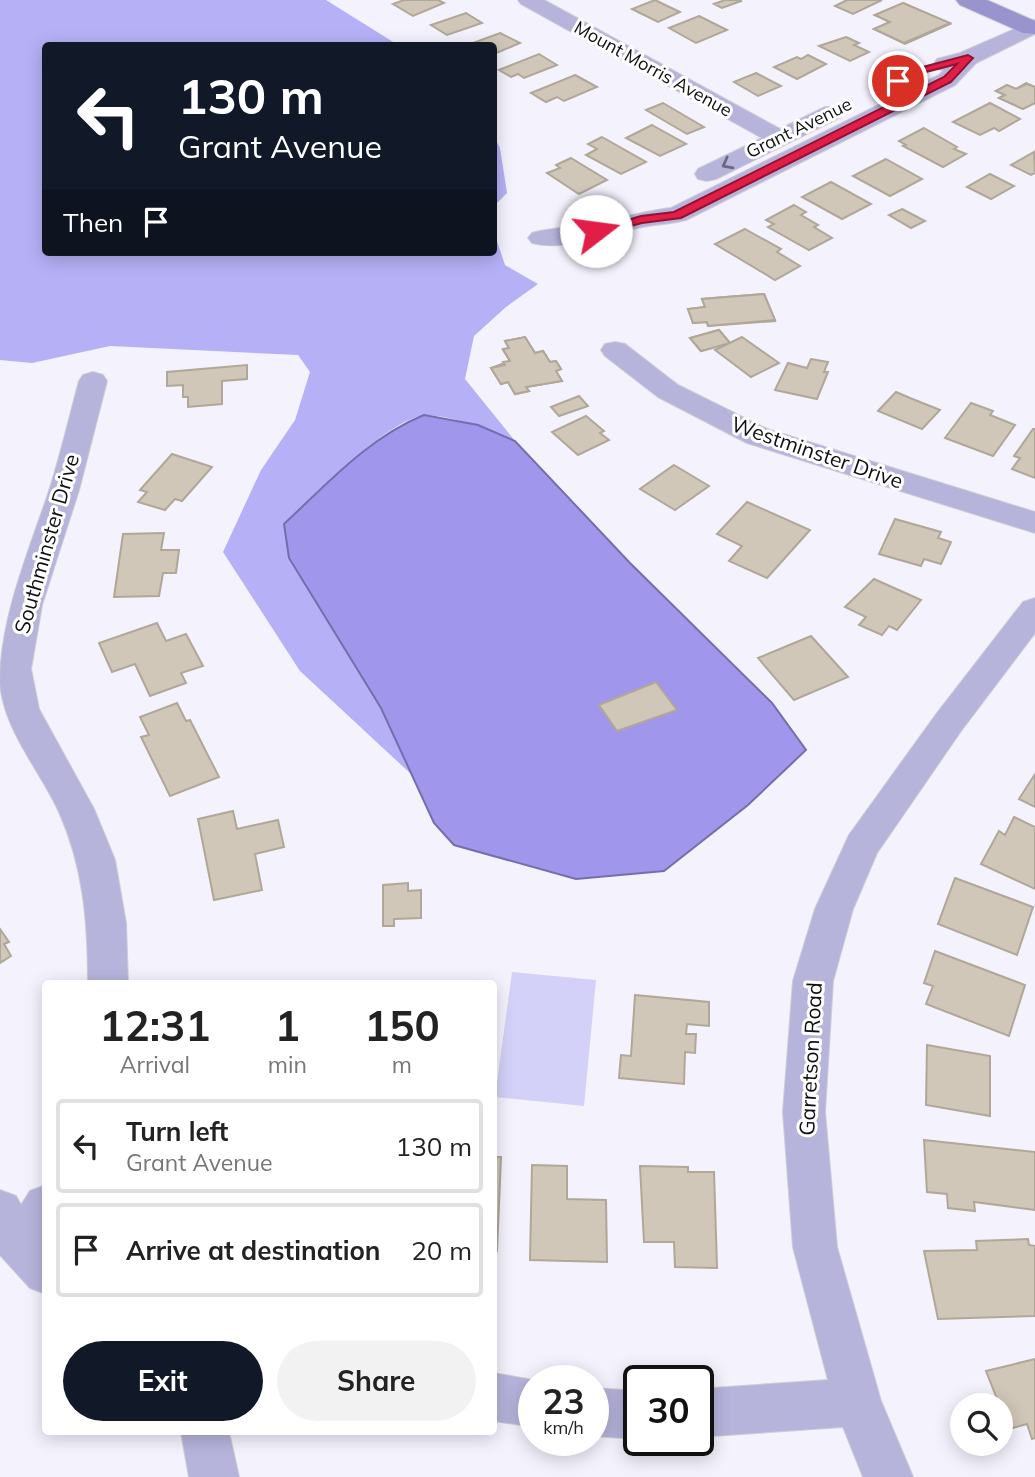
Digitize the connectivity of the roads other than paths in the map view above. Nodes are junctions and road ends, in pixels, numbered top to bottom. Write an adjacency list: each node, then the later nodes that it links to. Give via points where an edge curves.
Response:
1 (528, 0): 5 (street, Mount Morris Avenue)
2 (968, 0): 3 (street)
3 (1033, 27): 4 (street, Grant Avenue)
4 (968, 58): 5 (street, Grant Avenue, via 922,70); 8 (street, Grant Avenue, via 947,80 677,215)
5 (777, 137): 6 (street, Grant Avenue, one-way to 6)
6 (693, 181)
7 (669, 194): 8 (street, Grant Avenue, via 657,200)
8 (641, 219): 9 (street, Grant Avenue)
9 (541, 238)
10 (615, 351): 12 (street, Westminster Drive, via 668,391 757,436)
11 (93, 381): 14 (street, Southminster Drive, via 26,605 14,669 22,709 76,809 96,860 107,923)
12 (1035, 523)
13 (1035, 610): 19 (street, Garretson Road, via 862,846 834,909 814,981 804,1112 815,1247)
14 (108, 980)
15 (42, 1212): 16 (street)
16 (22, 1243)
17 (497, 1397): 18 (street)
18 (518, 1401)
19 (857, 1402): 20 (street); 23 (street, Garretson Road)
20 (714, 1412)
21 (206, 1435): 22 (street)
22 (214, 1477)
23 (888, 1477)

